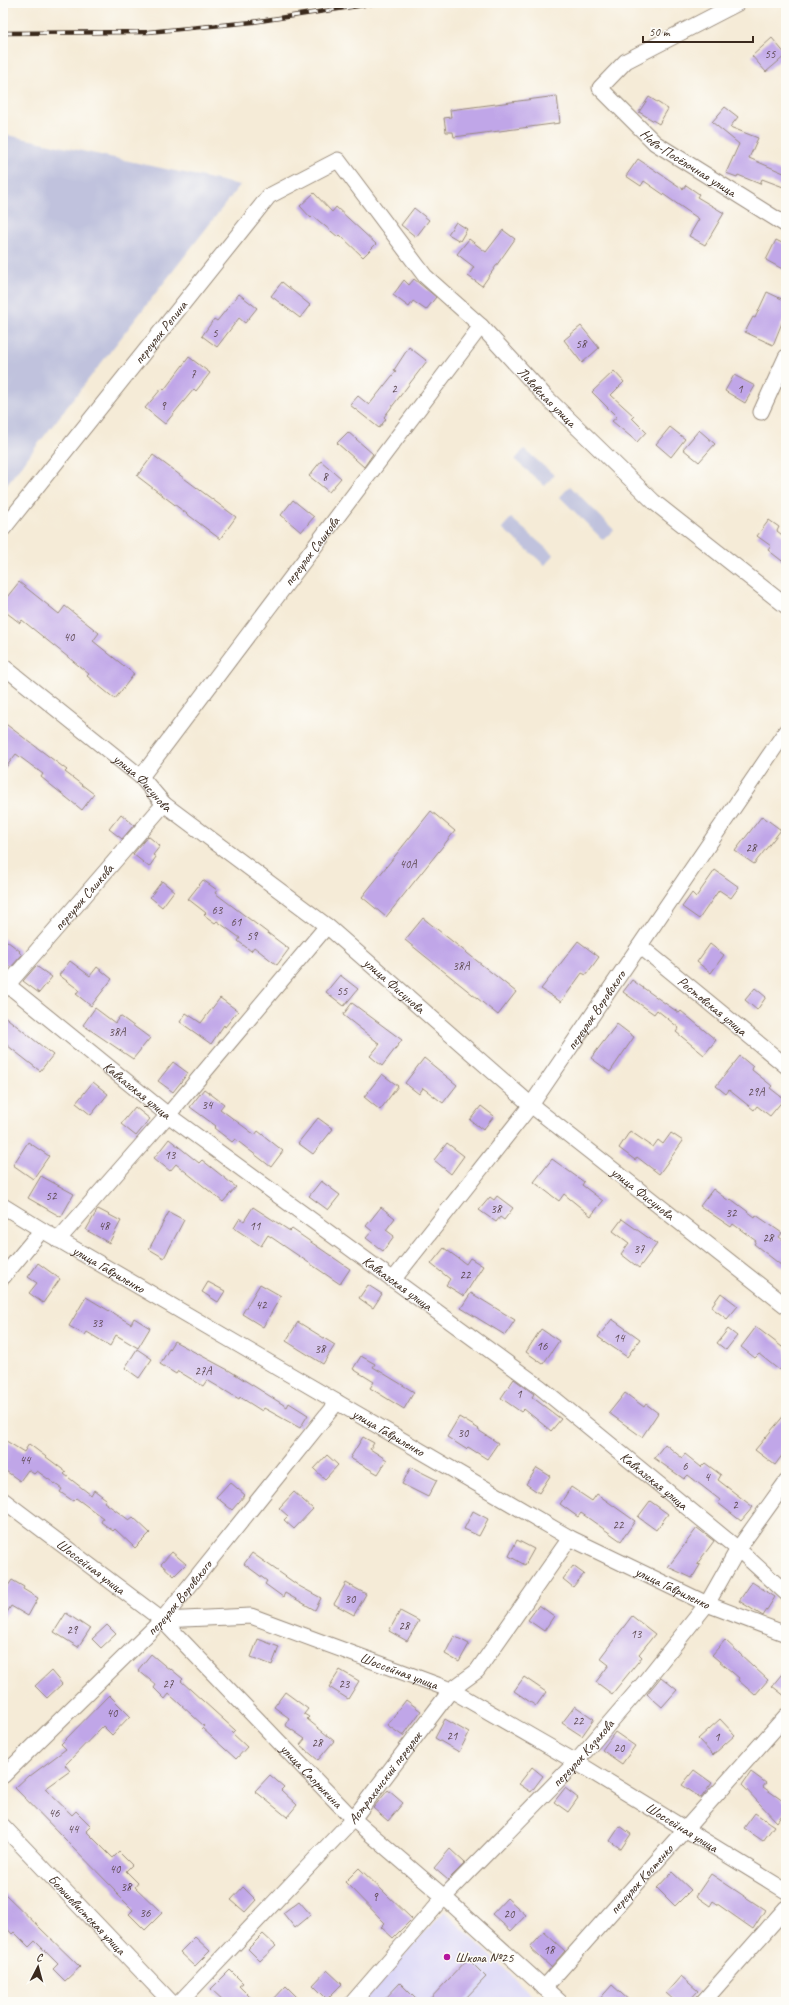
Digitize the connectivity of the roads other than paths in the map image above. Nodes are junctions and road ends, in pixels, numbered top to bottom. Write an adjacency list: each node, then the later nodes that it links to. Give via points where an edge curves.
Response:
1 (738, 3): 3 (street, Ново-Посёлочная улица, via 626,61 600,88 654,143)
2 (338, 160): 4 (street, Львовская улица, via 425,276); 7 (street, переулок Репина, via 269,196)
3 (786, 225)
4 (481, 326): 8 (street, Львовская улица, via 546,397 654,502); 11 (street, переулок Сашкова)
5 (786, 357): 6 (street)
6 (761, 412)
7 (3, 529)
8 (786, 606)
9 (3, 666): 11 (street, улица Фисунова)
10 (786, 730): 14 (street, переулок Воровского)
11 (141, 777): 12 (street, улица Фисунова)
12 (164, 804): 13 (street, улица Фисунова); 15 (street, переулок Сашкова)
13 (327, 926): 17 (street, улица Фисунова); 18 (street)
14 (640, 946): 16 (street, Ростовская улица); 17 (street, переулок Воровского)
15 (5, 985): 18 (street, Кавказская улица)
16 (786, 1066)
17 (532, 1104): 23 (street, переулок Воровского); 24 (street, улица Фисунова)
18 (168, 1115): 21 (street); 23 (street, Кавказская улица)
19 (3, 1206): 20 (street, улица Гавриленко)
20 (42, 1230): 21 (street, улица Гавриленко); 22 (street)
21 (58, 1240): 25 (street, улица Гавриленко)
22 (3, 1277)
23 (393, 1280): 29 (street, Кавказская улица, via 540,1387)
24 (786, 1306)
25 (337, 1402): 28 (street, улица Гавриленко); 32 (street, переулок Воровского)
26 (786, 1482): 29 (street, переулок Казакова)
27 (3, 1500): 32 (street, Шоссейная улица)
28 (570, 1538): 31 (street, улица Гавриленко); 34 (street, Астраханский переулок, via 477,1671)
29 (738, 1549): 30 (street, Кавказская улица); 31 (street, переулок Казакова)
30 (786, 1593)
31 (707, 1604): 33 (street, улица Гавриленко); 36 (street, переулок Казакова)
32 (162, 1620): 34 (street, Шоссейная улица, via 251,1616); 37 (street, переулок Воровского); 38 (street, улица Сапрыкина)
33 (786, 1634)
34 (451, 1690): 36 (street, Шоссейная улица); 38 (street, Астраханский переулок)
35 (786, 1716): 40 (street, переулок Костенко)
36 (576, 1762): 40 (street, Шоссейная улица); 42 (street, переулок Казакова)
37 (3, 1776)
38 (353, 1819): 42 (street, улица Сапрыкина); 46 (street, Астраханский переулок)
39 (3, 1826): 45 (street, Большевистская улица)
40 (686, 1830): 41 (street, Шоссейная улица); 44 (street, переулок Костенко)
41 (786, 1891)
42 (444, 1897): 44 (street, улица Сапрыкина); 47 (street, переулок Казакова)
43 (786, 1908): 49 (street)
44 (544, 1988): 48 (street, улица Сапрыкина)
45 (171, 2002)
46 (180, 2002)
47 (353, 2002)
48 (560, 2002)
49 (703, 2002)

